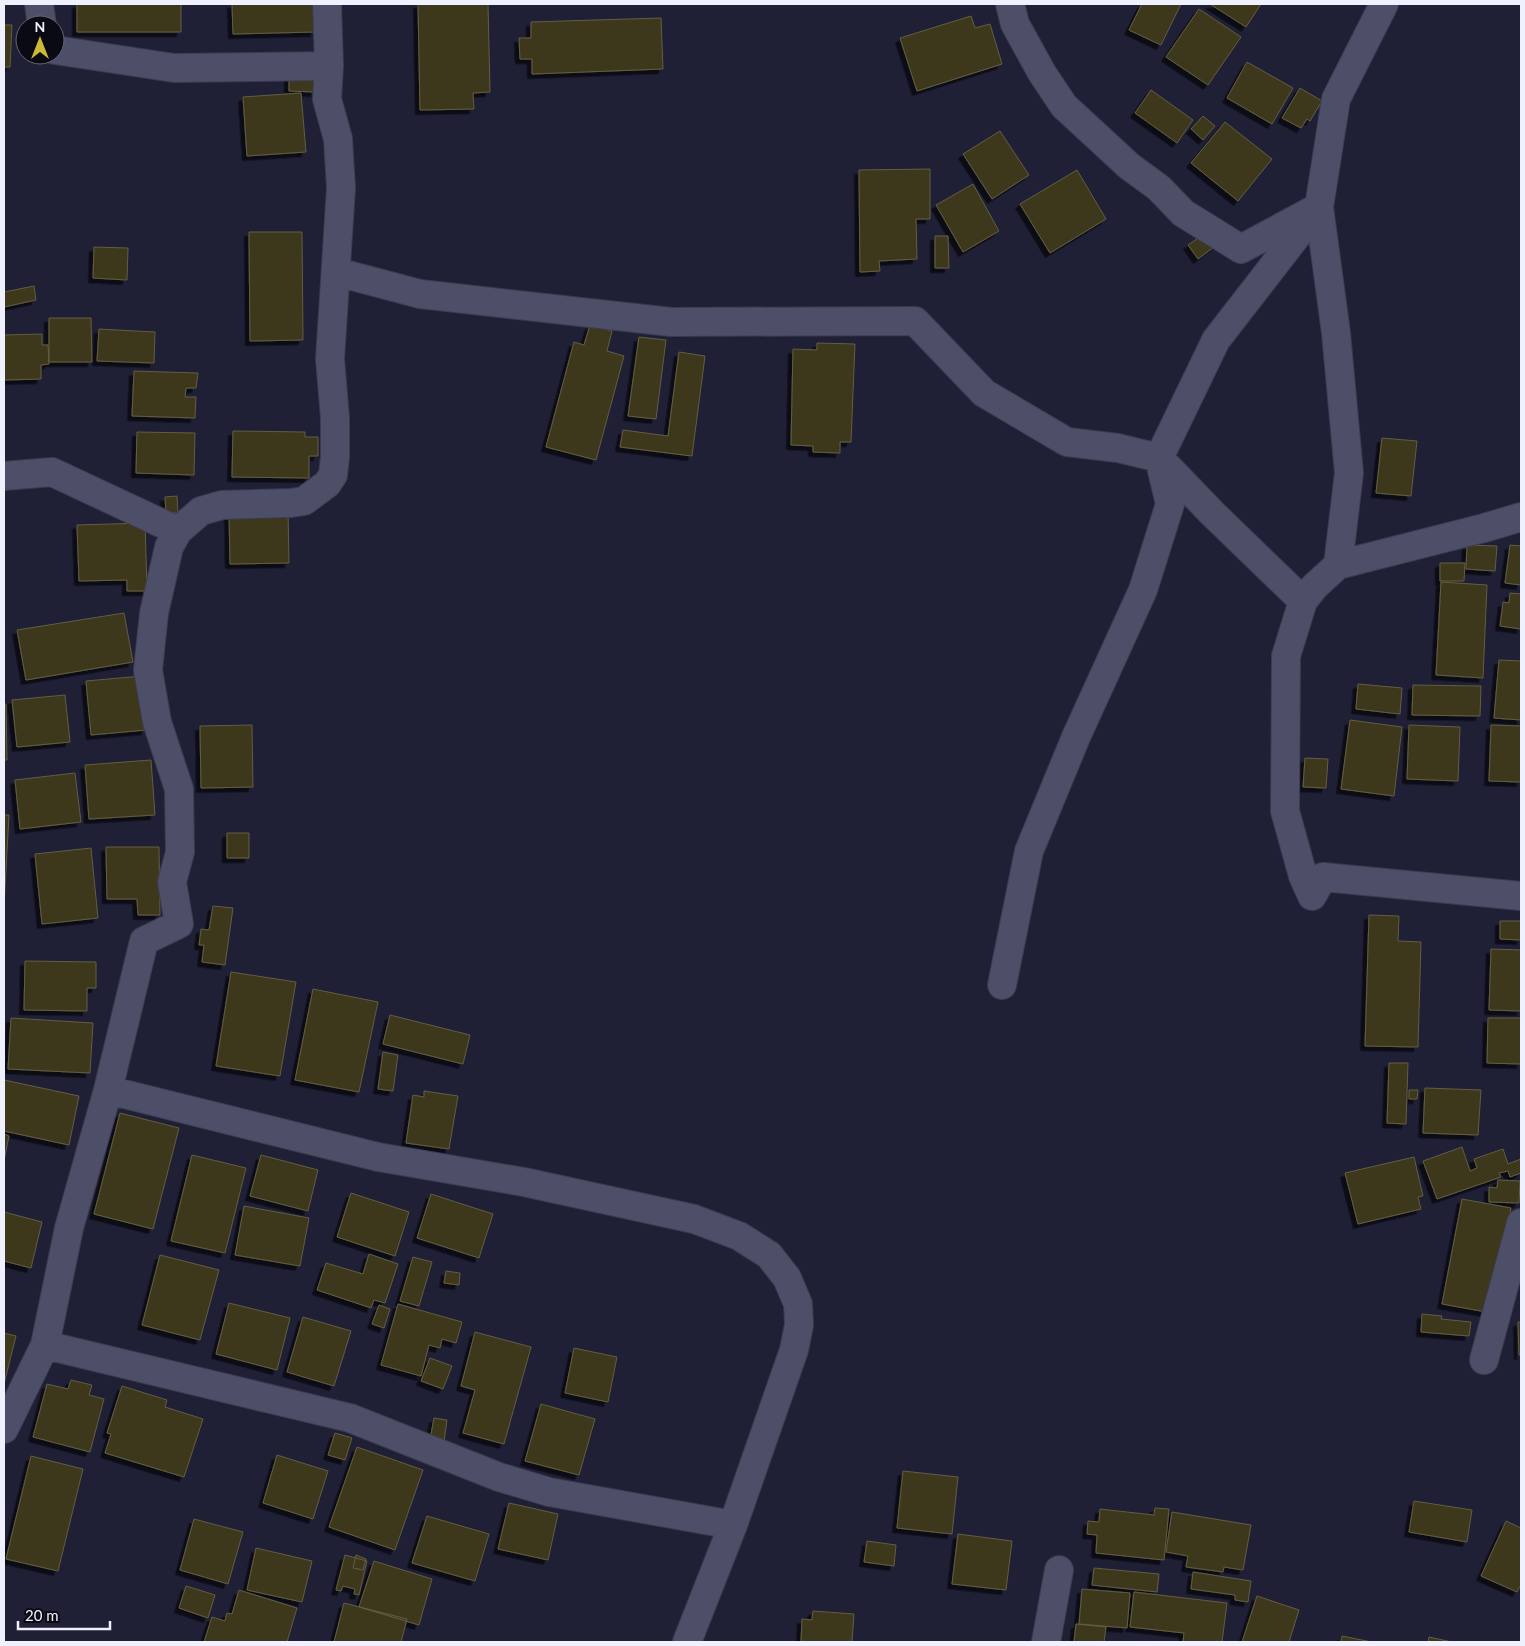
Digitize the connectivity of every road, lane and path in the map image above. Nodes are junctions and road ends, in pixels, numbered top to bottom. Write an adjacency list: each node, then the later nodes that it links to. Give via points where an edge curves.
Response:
1 (327, 4): 5 (street)
2 (1010, 4): 6 (street, via 1015,24 1064,106 1159,188 1183,213 1241,249)
3 (1384, 4): 6 (street, via 1336,99)
4 (65, 52): 5 (street, via 174,68)
5 (328, 66): 7 (street, via 327,99 338,139 341,188)
6 (1319, 207): 8 (street, via 1216,340); 12 (street, via 1336,333 1349,472)
7 (337, 272): 8 (street, via 420,294 671,322 915,321 984,392 1067,442 1118,448); 11 (street, via 330,359 335,418 333,475 327,484 304,501 222,505 201,512)
8 (1159, 458): 13 (street); 15 (street, via 1170,504 1143,590 1076,737 1029,851)
9 (4, 476): 11 (street, via 52,472)
10 (1521, 517): 12 (street)
11 (178, 531): 16 (street, via 169,547 154,613 148,670 157,722 179,789 180,852 172,882 179,924 144,941)
12 (1338, 565): 13 (street)
13 (1304, 601): 14 (street, via 1286,656 1285,811 1312,896 1323,877)
14 (1521, 896)
15 (1002, 985)
16 (108, 1090): 18 (street, via 69,1228); 21 (street, via 378,1156 524,1182 694,1219 739,1236 769,1255 787,1278 798,1304 799,1325 794,1350)
17 (1521, 1223): 19 (street)
18 (45, 1345): 20 (street); 21 (street, via 350,1418 549,1492)
19 (1484, 1360)
20 (4, 1429)
21 (733, 1525): 23 (street)
22 (1059, 1570): 24 (street)
23 (687, 1642)
24 (1046, 1642)

